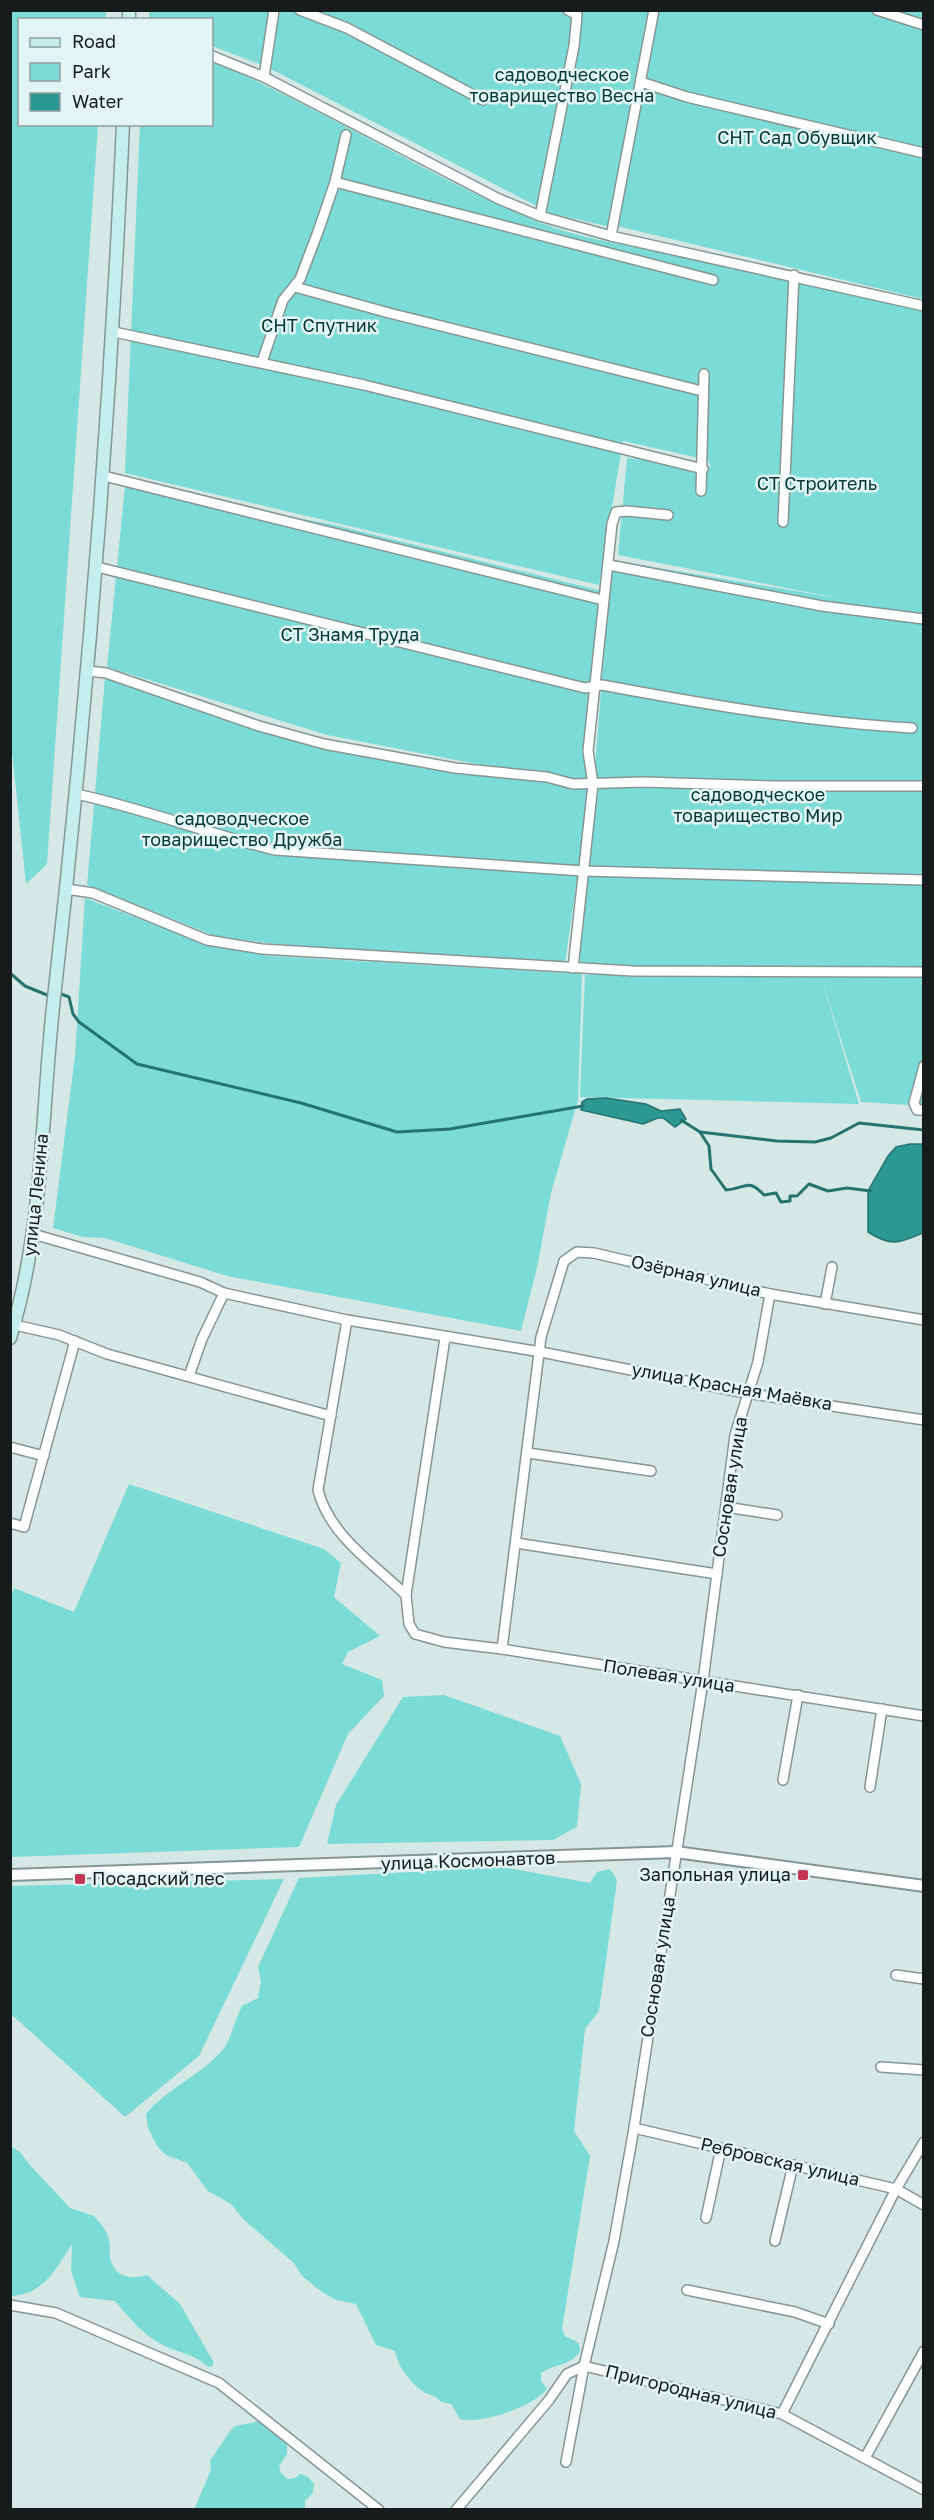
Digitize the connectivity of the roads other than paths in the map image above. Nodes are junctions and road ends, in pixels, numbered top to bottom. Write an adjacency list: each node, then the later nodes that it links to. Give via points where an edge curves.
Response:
1 (274, 10): 8 (street)
2 (300, 10): 10 (street, via 347,28)
3 (568, 10): 15 (street, via 577,15 574,46)
4 (654, 10): 9 (street)
5 (877, 10): 6 (street)
6 (924, 25)
7 (213, 56): 8 (street)
8 (264, 77): 15 (street, via 499,199)
9 (641, 82): 13 (street, via 687,97); 16 (street)
10 (483, 100)
11 (123, 126): 21 (main road, улица Ленина)
12 (346, 135): 14 (street)
13 (924, 153)
14 (335, 182): 18 (street); 19 (street)
15 (540, 216): 16 (street)
16 (611, 236): 17 (street)
17 (794, 275): 20 (street); 29 (street)
18 (713, 280)
19 (295, 287): 22 (street, via 284,300); 24 (street)
20 (924, 306)
21 (114, 332): 22 (street); 26 (main road, улица Ленина)
22 (262, 362): 25 (street)
23 (704, 374): 24 (street)
24 (702, 391): 25 (street)
25 (703, 469): 27 (street)
26 (104, 476): 31 (main road, улица Ленина); 32 (street)
27 (701, 491)
28 (668, 515): 30 (street, via 616,512)
29 (783, 522)
30 (609, 565): 32 (street); 33 (street, via 822,606)
31 (97, 567): 34 (main road, улица Ленина); 35 (street, via 488,665 585,688)
32 (603, 600): 35 (street)
33 (924, 618)
34 (88, 670): 37 (street, via 324,744 455,768); 39 (main road, улица Ленина)
35 (594, 686): 36 (street, via 722,707); 37 (street, via 588,751)
36 (912, 728)
37 (593, 784): 38 (street); 40 (street)
38 (924, 786)
39 (76, 794): 40 (street, via 275,850); 42 (main road, улица Ленина)
40 (584, 871): 41 (street); 43 (street)
41 (924, 880)
42 (66, 889): 43 (street, via 93,893 207,940 226,944); 47 (main road, улица Ленина)
43 (573, 968): 44 (street)
44 (924, 972)
45 (924, 1066): 46 (street, via 914,1103 917,1110)
46 (924, 1110)
47 (33, 1234): 49 (street, улица Красная Маёвка, via 200,1282); 54 (main road, улица Ленина)
48 (832, 1267): 51 (street)
49 (224, 1293): 52 (street, улица Красная Маёвка); 59 (street)
50 (770, 1294): 51 (street, Озёрная улица); 58 (street, Озёрная улица, via 577,1252 564,1261 558,1273 541,1337); 60 (street, Сосновая улица, via 758,1362)
51 (825, 1304): 53 (street, Озёрная улица)
52 (347, 1320): 56 (street, улица Красная Маёвка); 61 (street)
53 (924, 1320)
54 (15, 1325): 55 (main road, улица Ленина); 57 (street)
55 (10, 1338)
56 (445, 1338): 58 (street, улица Красная Маёвка); 72 (street)
57 (75, 1341): 59 (street); 65 (street)
58 (541, 1352): 60 (street, улица Красная Маёвка); 64 (street)
59 (189, 1377): 61 (street)
60 (746, 1393): 62 (street, улица Красная Маёвка); 67 (street, Сосновая улица, via 735,1435)
61 (331, 1416): 72 (street, via 318,1490 321,1503 344,1538)
62 (924, 1420)
63 (10, 1447): 65 (street)
64 (528, 1453): 66 (street); 70 (street)
65 (44, 1456): 69 (street, via 24,1527)
66 (651, 1471)
67 (726, 1507): 68 (street); 71 (street, Сосновая улица)
68 (777, 1515)
69 (10, 1523)
70 (516, 1543): 71 (street); 73 (street)
71 (717, 1574): 74 (street, Сосновая улица)
72 (406, 1595): 73 (street, Полевая улица, via 409,1624 415,1635)
73 (502, 1649): 74 (street, Полевая улица)
74 (703, 1681): 75 (street, Полевая улица); 80 (street, Сосновая улица)
75 (798, 1695): 76 (street, Полевая улица); 78 (street)
76 (882, 1709): 77 (street, Полевая улица); 79 (street)
77 (924, 1716)
78 (783, 1780)
79 (870, 1787)
80 (676, 1852): 81 (street, улица Космонавтов); 82 (street, улица Космонавтов); 87 (street, Сосновая улица)
81 (10, 1875)
82 (924, 1886)
83 (896, 1975): 84 (street)
84 (924, 1979)
85 (881, 2067): 86 (street)
86 (924, 2070)
87 (634, 2128): 89 (street, Ребровская улица); 99 (street, Сосновая улица, via 614,2241)
88 (924, 2142): 91 (street)
89 (721, 2148): 90 (street, Ребровская улица); 93 (street)
90 (793, 2166): 91 (street, Ребровская улица); 94 (street)
91 (896, 2189): 92 (street, Ребровская улица); 97 (street)
92 (924, 2205)
93 (706, 2218)
94 (776, 2241)
95 (687, 2290): 97 (street, via 795,2312)
96 (10, 2305): 104 (street, via 56,2313 219,2384)
97 (829, 2324): 100 (street)
98 (924, 2350): 101 (street)
99 (584, 2366): 100 (street, Пригородная улица); 102 (street, Сосновая улица); 105 (street, via 567,2374)
100 (782, 2414): 101 (street, Пригородная улица)
101 (865, 2458): 103 (street, Пригородная улица)
102 (566, 2462)
103 (924, 2490)
104 (379, 2510)
105 (456, 2510)

